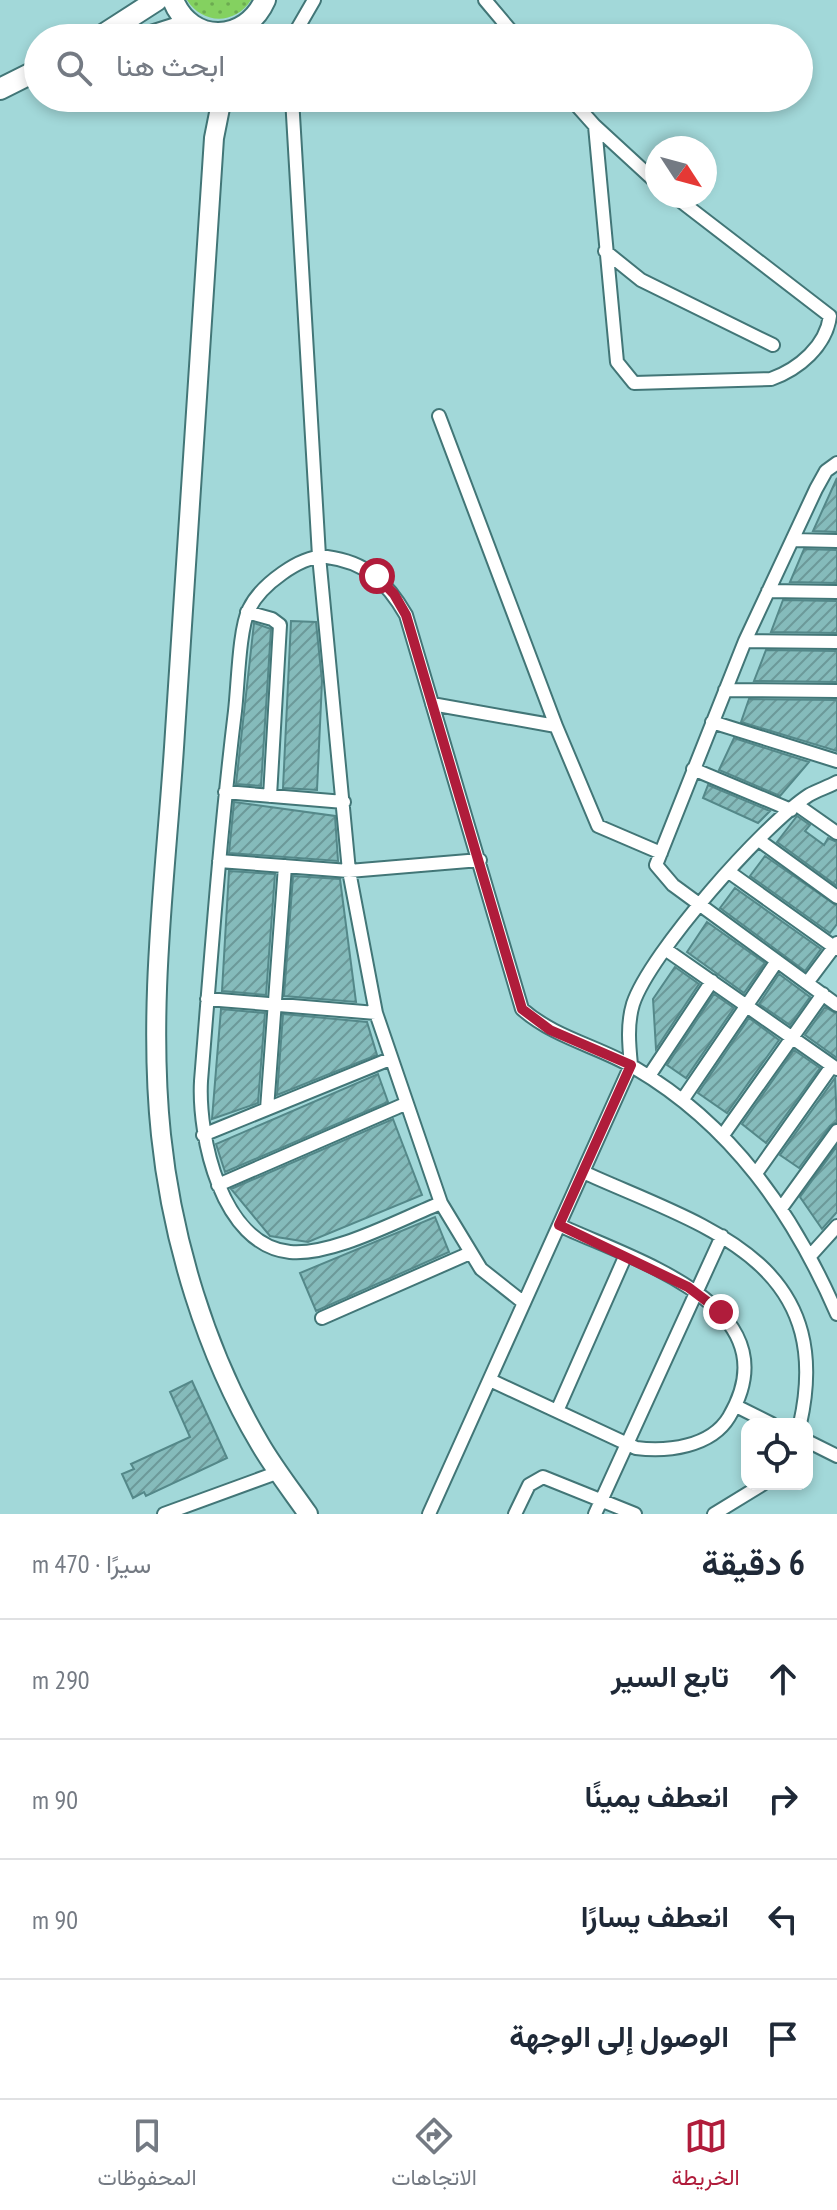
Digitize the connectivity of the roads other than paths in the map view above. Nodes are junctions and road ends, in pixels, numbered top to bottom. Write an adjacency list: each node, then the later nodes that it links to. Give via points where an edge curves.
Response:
1 (157, 0): 6 (main road)
2 (173, 0): 7 (main road)
3 (265, 0): 8 (main road)
4 (314, 0): 9 (street)
5 (485, 0): 10 (street)
6 (120, 24)
7 (191, 24)
8 (247, 24)
9 (300, 24)
10 (505, 24)
11 (24, 77): 12 (main road)
12 (0, 89)
13 (24, 92): 14 (main road)
14 (0, 103)
15 (210, 112): 20 (main road)
16 (219, 112): 20 (main road)
17 (293, 112): 29 (street)
18 (582, 112): 19 (street)
19 (595, 126): 21 (street); 23 (street)
20 (214, 138): 102 (main road, via 159,966 158,1087 174,1213 201,1311 243,1410)
21 (645, 172)
22 (690, 208): 23 (street, via 830,316 828,334 792,371 771,379 634,383 617,362)
23 (605, 251): 24 (street, via 641,280)
24 (773, 345)
25 (439, 416): 39 (street)
26 (837, 463): 27 (street, via 821,480)
27 (793, 540): 28 (street); 30 (street)
28 (837, 541)
29 (319, 556): 32 (street, via 278,577); 37 (street, via 363,567 394,594 406,615); 45 (street)
30 (768, 591): 31 (street); 33 (street)
31 (837, 592)
32 (247, 612): 43 (street); 44 (street, via 280,625)
33 (745, 641): 34 (street); 35 (street)
34 (837, 642)
35 (725, 690): 36 (street); 38 (street)
36 (837, 691)
37 (432, 704): 39 (street); 50 (street)
38 (712, 722): 40 (street); 41 (street)
39 (556, 726): 49 (street, via 598,826)
40 (837, 761)
41 (693, 769): 46 (street); 49 (street)
42 (837, 782): 46 (street)
43 (225, 792): 44 (street); 51 (street)
44 (270, 796): 45 (street)
45 (344, 802): 53 (street)
46 (794, 808): 47 (street); 48 (street)
47 (837, 833)
48 (760, 841): 54 (street); 55 (street)
49 (661, 853): 56 (street, via 658,871)
50 (480, 860): 53 (street); 70 (street, via 522,1009 550,1030)
51 (219, 861): 52 (street); 63 (street)
52 (285, 866): 53 (street); 64 (street)
53 (349, 871): 67 (street)
54 (729, 872): 56 (street); 57 (street)
55 (837, 897)
56 (698, 904): 58 (street); 59 (street)
57 (836, 946): 61 (street)
58 (665, 949): 60 (street); 70 (street, via 635,1000)
59 (777, 961): 61 (street); 66 (street)
60 (712, 981): 66 (street); 72 (street)
61 (807, 983): 62 (street)
62 (823, 994): 65 (street); 68 (street)
63 (207, 999): 64 (street); 77 (street)
64 (275, 1005): 67 (street); 75 (street)
65 (837, 1005)
66 (747, 1006): 68 (street); 73 (street)
67 (376, 1013): 69 (street)
68 (792, 1038): 71 (street); 78 (street)
69 (390, 1059): 74 (street); 75 (street)
70 (631, 1065): 72 (street); 79 (street)
71 (834, 1068): 80 (street)
72 (649, 1076): 73 (street)
73 (683, 1099): 78 (street)
74 (405, 1104): 81 (street); 82 (street)
75 (267, 1109): 77 (street)
76 (837, 1131): 83 (street)
77 (203, 1135): 81 (street)
78 (723, 1135): 80 (street)
79 (583, 1172): 84 (street); 86 (street)
80 (757, 1172): 83 (street)
81 (218, 1185): 82 (street, via 255,1236 290,1252 331,1247)
82 (441, 1203): 87 (street)
83 (782, 1207): 88 (street)
84 (559, 1225): 89 (street); 91 (street)
85 (837, 1226): 88 (street)
86 (722, 1236): 90 (street); 98 (street, via 775,1271 807,1322 812,1353)
87 (470, 1253): 91 (street, via 490,1279); 93 (street)
88 (810, 1256): 92 (street)
89 (625, 1257): 90 (street); 96 (street)
90 (696, 1291): 95 (street, via 737,1332 744,1375); 99 (street)
91 (524, 1303): 94 (street)
92 (837, 1314)
93 (322, 1318)
94 (490, 1380): 96 (street); 107 (street)
95 (736, 1406): 97 (street); 99 (street, via 725,1424 698,1442 656,1451)
96 (557, 1411): 99 (street)
97 (760, 1418)
98 (802, 1418)
99 (627, 1444): 104 (street)
100 (813, 1444): 101 (street)
101 (837, 1456)
102 (279, 1472): 105 (street); 106 (main road)
103 (753, 1490): 110 (street)
104 (598, 1508): 108 (street, via 543,1477 529,1485); 109 (street)
105 (164, 1514)
106 (308, 1514)
107 (429, 1514)
108 (515, 1514)
109 (635, 1514)
110 (714, 1514)

